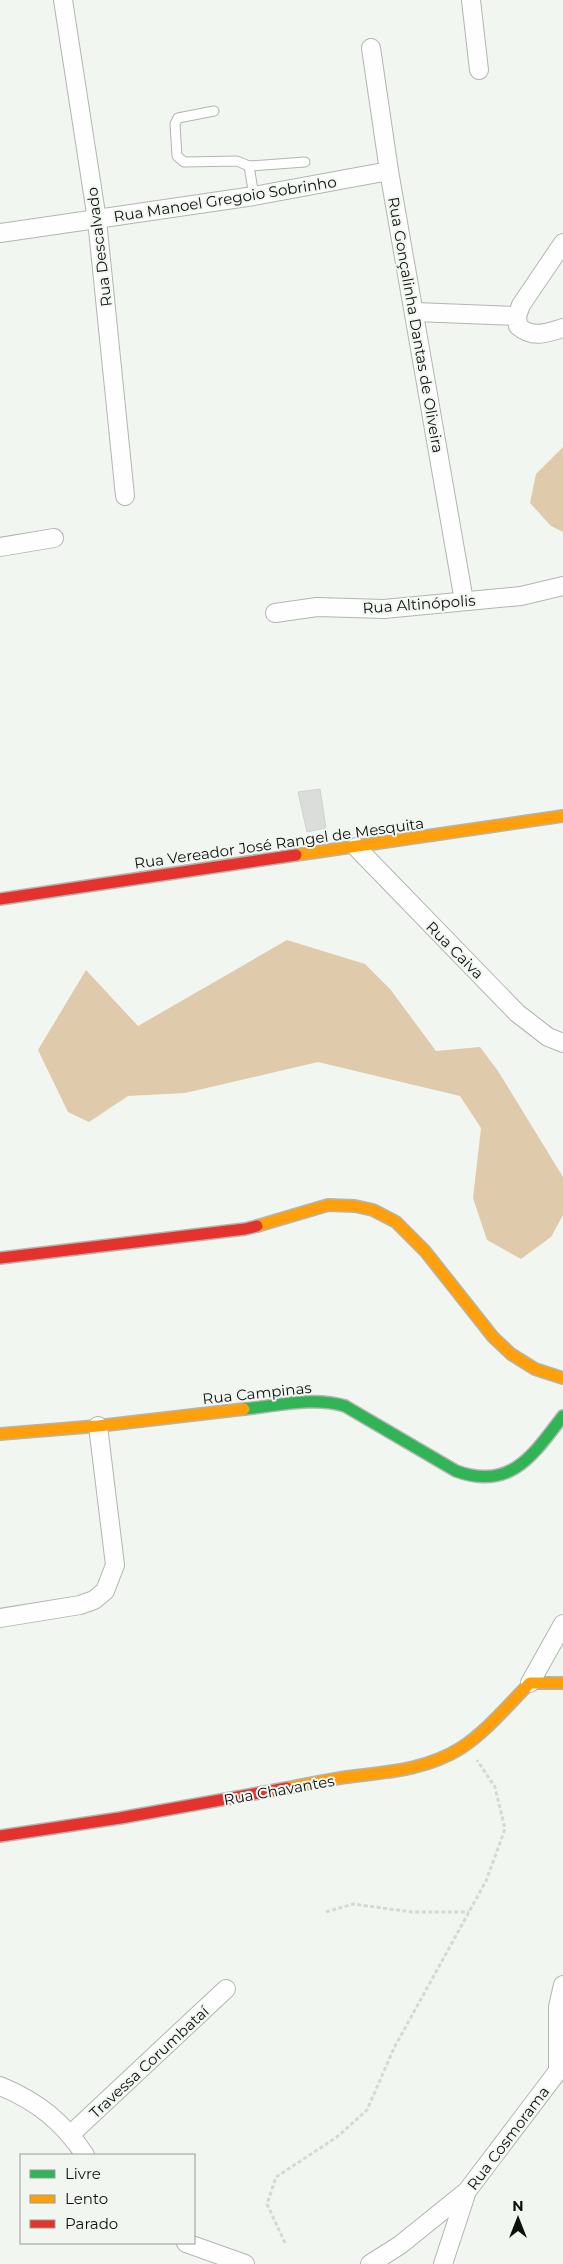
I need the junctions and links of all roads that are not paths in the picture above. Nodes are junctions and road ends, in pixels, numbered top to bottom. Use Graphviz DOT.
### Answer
graph roads {
  1 [pos="63,0"];
  2 [pos="471,0"];
  3 [pos="371,48"];
  4 [pos="479,70"];
  5 [pos="214,111"];
  6 [pos="305,162"];
  7 [pos="249,166"];
  8 [pos="389,171"];
  9 [pos="254,196"];
  10 [pos="97,220"];
  11 [pos="0,233"];
  12 [pos="563,243"];
  13 [pos="415,312"];
  14 [pos="517,316"];
  15 [pos="563,328"];
  16 [pos="125,496"];
  17 [pos="54,538"];
  18 [pos="0,546"];
  19 [pos="563,586"];
  20 [pos="464,601"];
  21 [pos="275,613"];
  22 [pos="563,816"];
  23 [pos="356,847"];
  24 [pos="0,899"];
  25 [pos="563,1043"];
  26 [pos="0,1258"];
  27 [pos="563,1378"];
  28 [pos="563,1416"];
  29 [pos="98,1426"];
  30 [pos="0,1434"];
  31 [pos="0,1618"];
  32 [pos="563,1624"];
  33 [pos="530,1683"];
  34 [pos="563,1683"];
  35 [pos="0,1836"];
  36 [pos="563,1985"];
  37 [pos="226,1989"];
  38 [pos="561,2070"];
  39 [pos="0,2086"];
  40 [pos="71,2134"];
  41 [pos="84,2154"];
  42 [pos="467,2191"];
  43 [pos="189,2244"];
  44 [pos="245,2264"];
  45 [pos="370,2264"];
  46 [pos="443,2264"];
  1 -- 10 [label="street, Rua Descalvado"];
  2 -- 4 [label="street"];
  3 -- 8 [label="street, Rua Gonçalinha Dantas de Oliveira"];
  5 -- 7 [label="lane"];
  6 -- 7 [label="lane"];
  7 -- 9 [label="lane"];
  8 -- 9 [label="street, Rua Manoel Gregoio Sobrinho"];
  8 -- 13 [label="street, Rua Gonçalinha Dantas de Oliveira"];
  9 -- 10 [label="street, Rua Manoel Gregoio Sobrinho"];
  10 -- 11 [label="street, Rua Manoel Gregoio Sobrinho"];
  10 -- 16 [label="street, Rua Descalvado"];
  12 -- 14 [label="street"];
  13 -- 14 [label="street"];
  13 -- 20 [label="street, Rua Gonçalinha Dantas de Oliveira"];
  14 -- 15 [label="street"];
  17 -- 18 [label="street"];
  19 -- 20 [label="street, Rua Altinópolis"];
  20 -- 21 [label="street, Rua Altinópolis"];
  22 -- 23 [label="street, Rua Vereador José Rangel de Mesquita"];
  23 -- 24 [label="street, Rua Vereador José Rangel de Mesquita"];
  23 -- 25 [label="street, Rua Caiva"];
  26 -- 27 [label="street"];
  28 -- 29 [label="street, Rua Campinas"];
  29 -- 30 [label="street, Rua Campinas"];
  29 -- 31 [label="street"];
  32 -- 33 [label="street, Rua Chavantes"];
  33 -- 34 [label="street"];
  33 -- 35 [label="street, Rua Chavantes"];
  36 -- 38 [label="street"];
  37 -- 40 [label="street, Travessa Corumbataí"];
  38 -- 42 [label="street, Rua Cosmorama"];
  39 -- 40 [label="street"];
  40 -- 41 [label="street"];
  42 -- 45 [label="street"];
  42 -- 46 [label="street, Rua Cosmorama"];
  43 -- 44 [label="street"];
}
